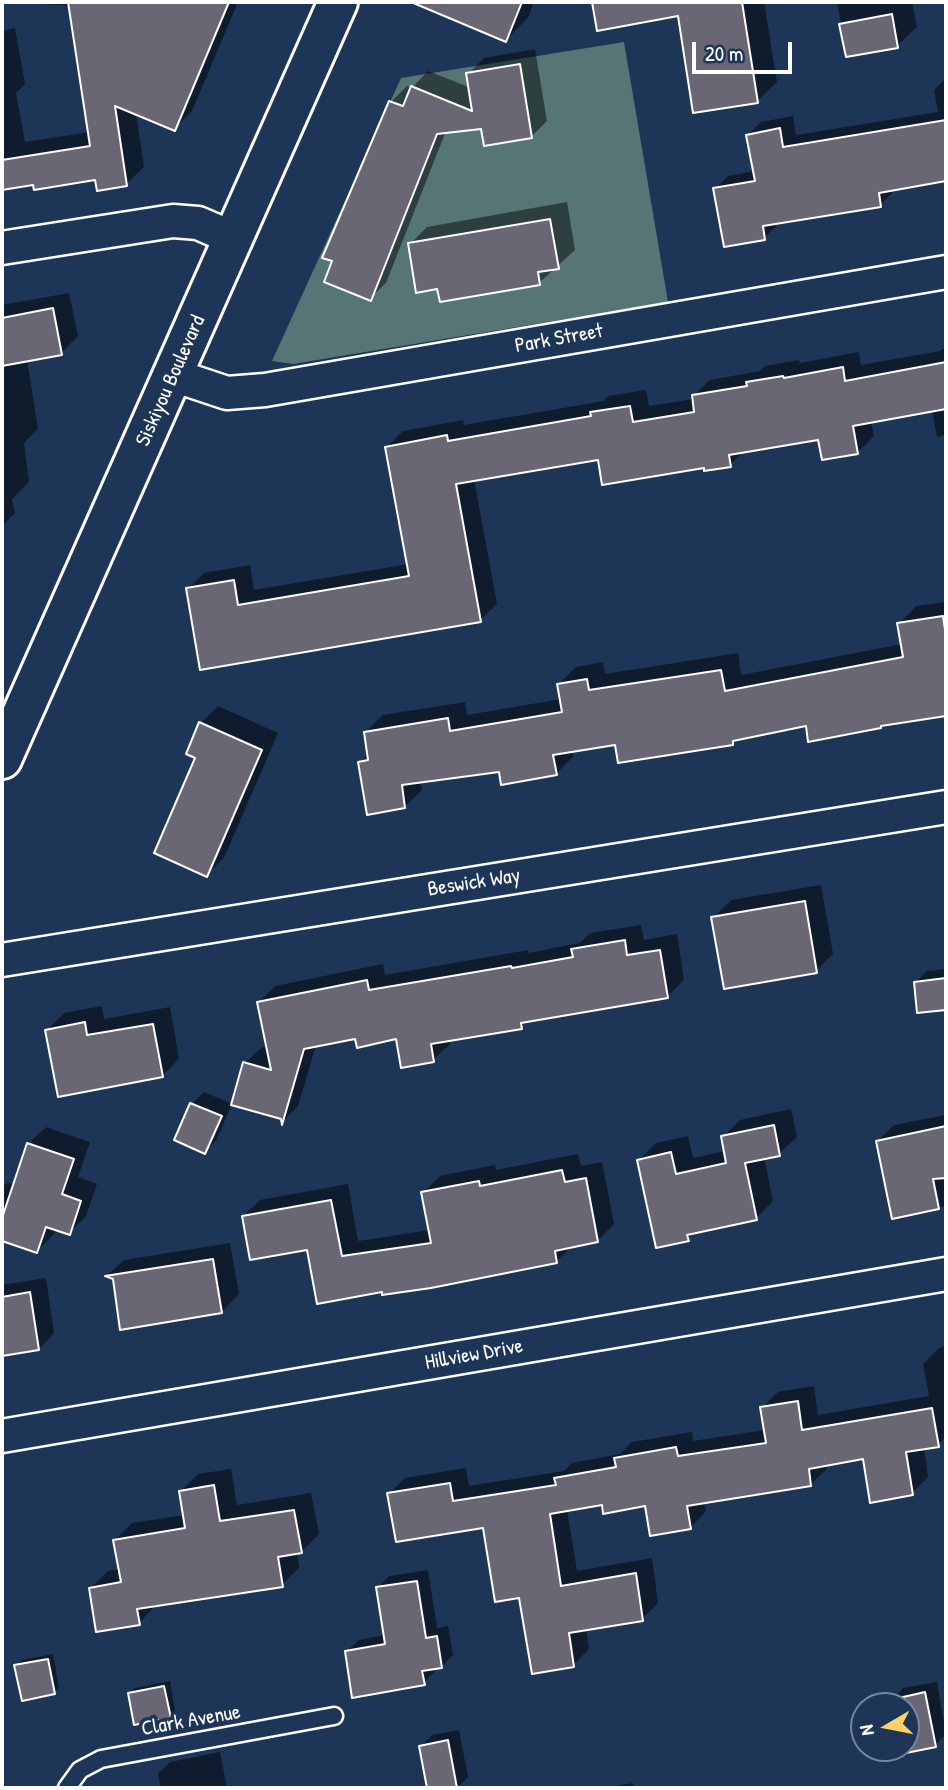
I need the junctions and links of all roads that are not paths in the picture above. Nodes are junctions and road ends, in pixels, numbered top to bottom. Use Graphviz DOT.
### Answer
graph roads {
  1 [pos="338,2"];
  2 [pos="233,238"];
  3 [pos="2,248"];
  4 [pos="946,272"];
  5 [pos="173,375"];
  6 [pos="2,760"];
  7 [pos="946,807"];
  8 [pos="2,960"];
  9 [pos="946,1274"];
  10 [pos="2,1436"];
  11 [pos="334,1716"];
  12 [pos="67,1788"];
  1 -- 2 [label="main road, Siskiyou Boulevard"];
  2 -- 3 [label="street"];
  2 -- 5 [label="main road, Siskiyou Boulevard"];
  4 -- 5 [label="street, Park Street"];
  5 -- 6 [label="main road, Siskiyou Boulevard"];
  7 -- 8 [label="street, Beswick Way"];
  9 -- 10 [label="street, Hillview Drive"];
  11 -- 12 [label="lane, Clark Avenue"];
}
